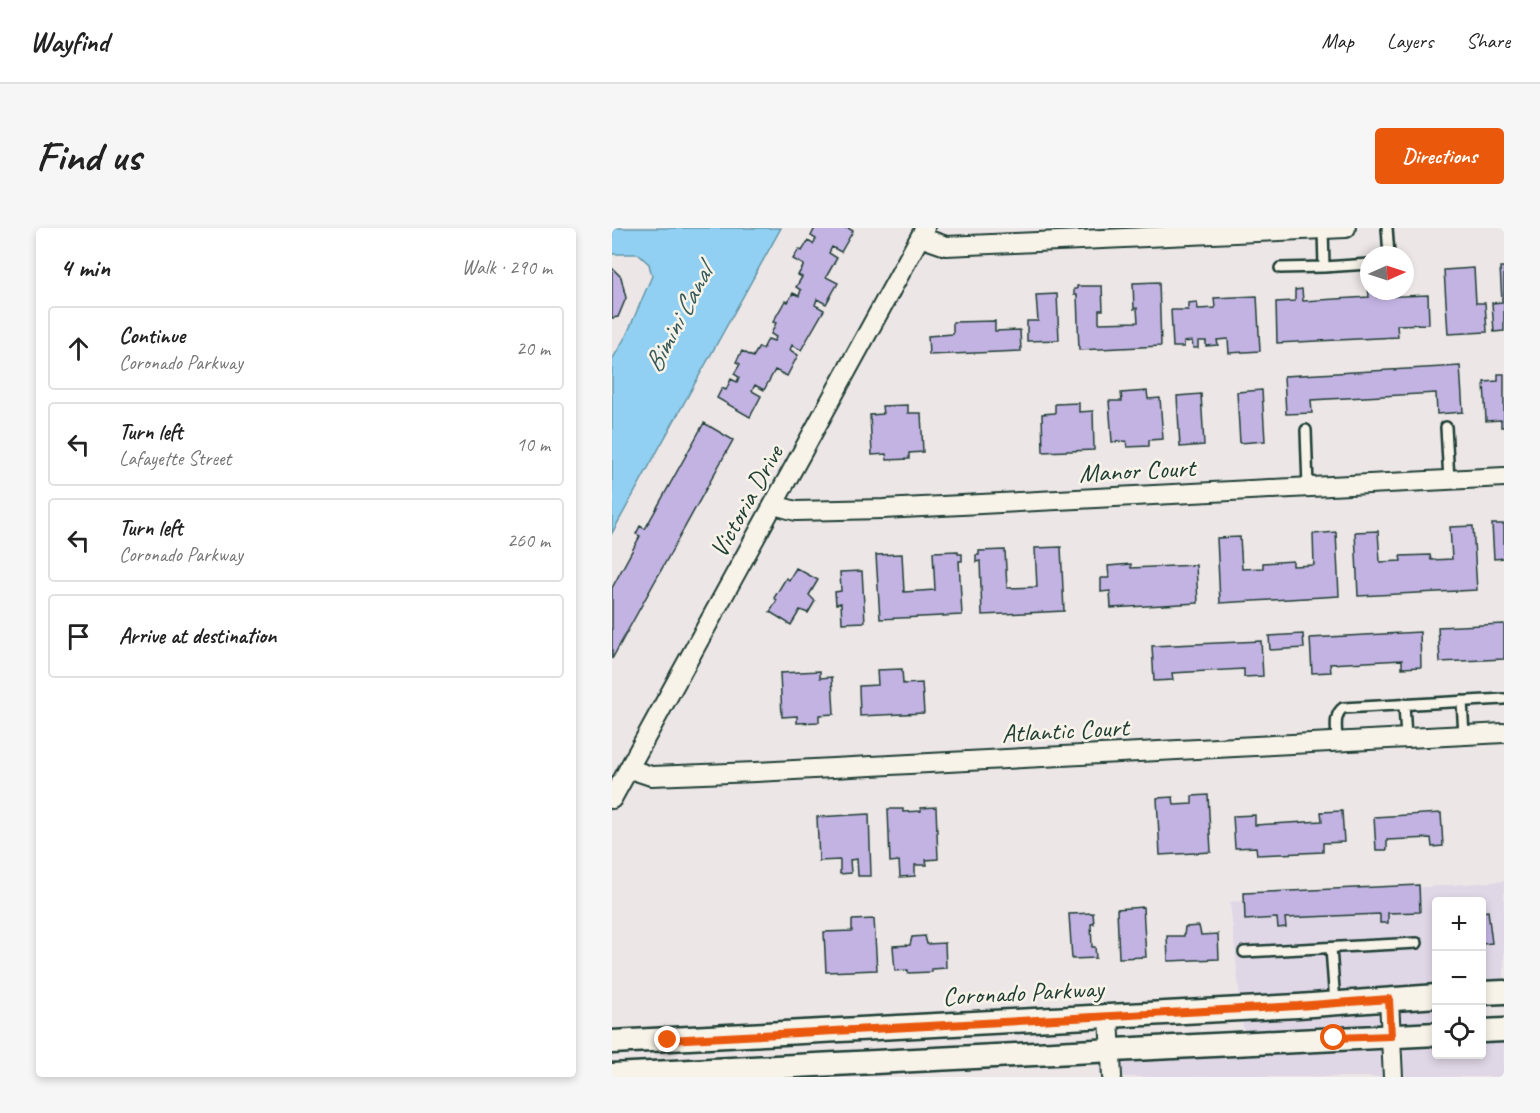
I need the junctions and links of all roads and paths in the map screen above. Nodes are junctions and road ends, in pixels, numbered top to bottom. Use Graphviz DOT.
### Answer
graph roads {
  1 [pos="1346,228"];
  2 [pos="1387,228"];
  3 [pos="1323,229"];
  4 [pos="922,232"];
  5 [pos="1388,246"];
  6 [pos="1360,265"];
  7 [pos="1324,267"];
  8 [pos="1280,268"];
  9 [pos="1446,427"];
  10 [pos="1306,430"];
  11 [pos="1504,477"];
  12 [pos="1449,480"];
  13 [pos="1308,487"];
  14 [pos="774,505"];
  15 [pos="1504,699"];
  16 [pos="1462,701"];
  17 [pos="1404,704"];
  18 [pos="1504,733"];
  19 [pos="1464,735"];
  20 [pos="1406,738"];
  21 [pos="1337,742"];
  22 [pos="630,769"];
  23 [pos="612,800"];
  24 [pos="1417,943"];
  25 [pos="1331,948"];
  26 [pos="1244,952"];
  27 [pos="1504,992"];
  28 [pos="1486,993"];
  29 [pos="1432,996"];
  30 [pos="1389,999"];
  31 [pos="1335,1004"];
  32 [pos="1109,1016"];
  33 [pos="1504,1030"];
  34 [pos="1486,1031"];
  35 [pos="1432,1034"];
  36 [pos="1391,1036"];
  37 [pos="612,1042"];
  38 [pos="1111,1049"];
  39 [pos="612,1075"];
  40 [pos="1112,1077"];
  41 [pos="1393,1077"];
  1 -- 3 [label="street"];
  2 -- 5 [label="lane"];
  3 -- 4 [label="street"];
  3 -- 7 [label="lane"];
  4 -- 14 [label="street, Victoria Drive"];
  6 -- 7 [label="lane"];
  7 -- 8 [label="lane"];
  9 -- 12 [label="lane"];
  10 -- 13 [label="lane"];
  11 -- 12 [label="street, Manor Court"];
  12 -- 13 [label="street, Manor Court"];
  13 -- 14 [label="street, Manor Court"];
  14 -- 22 [label="street, Victoria Drive"];
  15 -- 16 [label="lane"];
  16 -- 17 [label="lane"];
  16 -- 19 [label="lane"];
  17 -- 20 [label="lane"];
  17 -- 21 [label="lane"];
  18 -- 19 [label="street, Atlantic Court"];
  19 -- 20 [label="street, Atlantic Court"];
  20 -- 21 [label="street, Atlantic Court"];
  21 -- 22 [label="street, Atlantic Court"];
  22 -- 23 [label="street, Victoria Drive"];
  24 -- 25 [label="lane"];
  25 -- 26 [label="lane"];
  25 -- 31 [label="lane"];
  27 -- 28 [label="street"];
  29 -- 30 [label="street, Coronado Parkway"];
  30 -- 31 [label="street, Coronado Parkway"];
  30 -- 36 [label="street"];
  31 -- 32 [label="street, Coronado Parkway"];
  32 -- 37 [label="street, Coronado Parkway"];
  32 -- 38 [label="street"];
  33 -- 34 [label="street"];
  35 -- 36 [label="street"];
  36 -- 38 [label="street"];
  36 -- 41 [label="street"];
  38 -- 39 [label="street"];
  38 -- 40 [label="street"];
}
